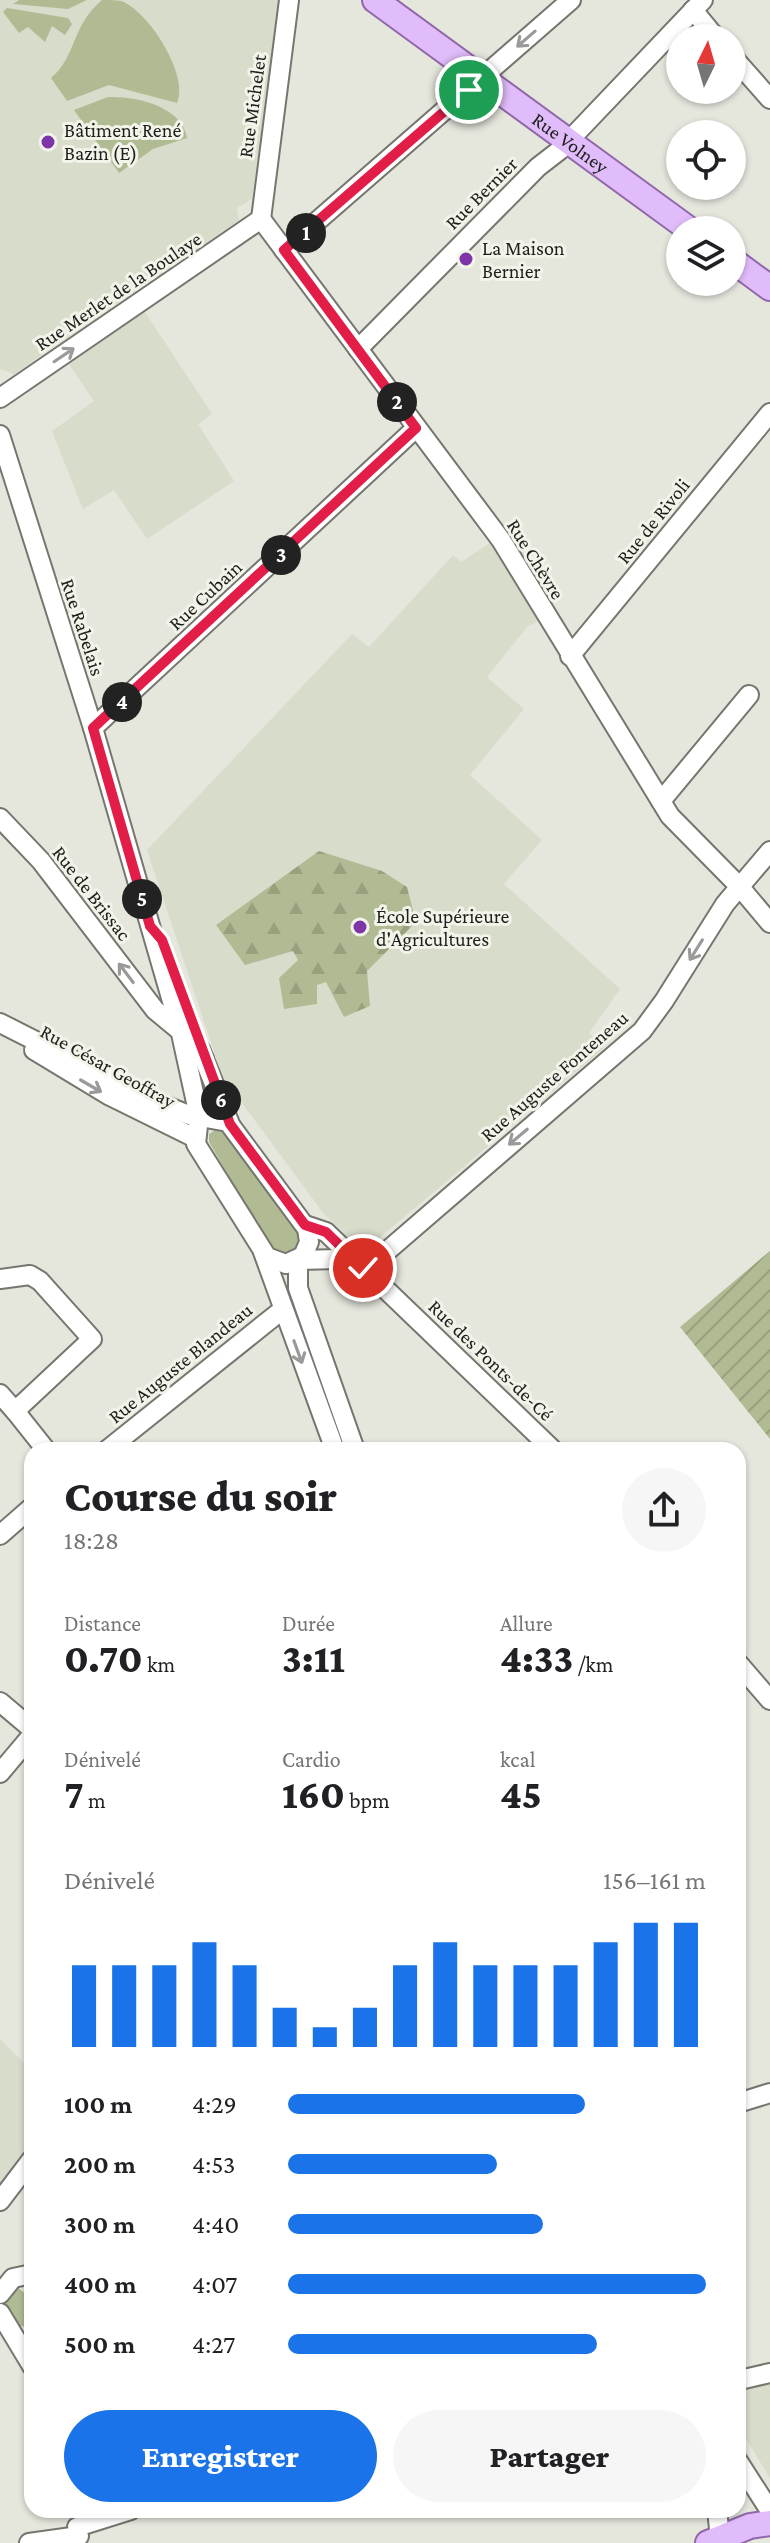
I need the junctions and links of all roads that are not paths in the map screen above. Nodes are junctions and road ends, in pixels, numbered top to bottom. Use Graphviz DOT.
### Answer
graph roads {
  1 [pos="289,0"];
  2 [pos="375,0"];
  3 [pos="571,0"];
  4 [pos="698,5"];
  5 [pos="708,24"];
  6 [pos="746,72"];
  7 [pos="481,77"];
  8 [pos="770,99"];
  9 [pos="567,142"];
  10 [pos="670,216"];
  11 [pos="261,219"];
  12 [pos="284,250"];
  13 [pos="746,270"];
  14 [pos="770,288"];
  15 [pos="358,349"];
  16 [pos="0,398"];
  17 [pos="770,413"];
  18 [pos="416,428"];
  19 [pos="0,435"];
  20 [pos="570,656"];
  21 [pos="749,695"];
  22 [pos="93,728"];
  23 [pos="661,801"];
  24 [pos="0,818"];
  25 [pos="770,851"];
  26 [pos="739,886"];
  27 [pos="770,923"];
  28 [pos="150,926"];
  29 [pos="168,989"];
  30 [pos="146,999"];
  31 [pos="2,1024"];
  32 [pos="180,1029"];
  33 [pos="204,1059"];
  34 [pos="199,1116"];
  35 [pos="230,1124"];
  36 [pos="195,1138"];
  37 [pos="305,1225"];
  38 [pos="263,1252"];
  39 [pos="298,1260"];
  40 [pos="364,1269"];
  41 [pos="0,1279"];
  42 [pos="282,1310"];
  43 [pos="0,1394"];
  44 [pos="15,1411"];
  45 [pos="40,1442"];
  46 [pos="117,1442"];
  47 [pos="332,1442"];
  48 [pos="352,1442"];
  49 [pos="545,1442"];
  50 [pos="24,1514"];
  51 [pos="0,1535"];
  52 [pos="746,1672"];
  53 [pos="770,1700"];
  54 [pos="0,1702"];
  55 [pos="24,1722"];
  56 [pos="24,1744"];
  57 [pos="0,1773"];
  58 [pos="770,2093"];
  59 [pos="746,2100"];
  60 [pos="24,2170"];
  61 [pos="0,2201"];
  62 [pos="0,2266"];
  63 [pos="24,2275"];
  64 [pos="0,2294"];
  65 [pos="0,2313"];
  66 [pos="13,2330"];
  67 [pos="24,2332"];
  68 [pos="24,2351"];
  69 [pos="770,2373"];
  70 [pos="746,2379"];
  71 [pos="746,2474"];
  72 [pos="770,2511"];
  73 [pos="94,2518"];
  74 [pos="717,2518"];
  75 [pos="770,2523"];
  76 [pos="77,2529"];
  77 [pos="717,2541"];
  78 [pos="29,2543"];
  1 -- 11 [label="street, Rue Michelet"];
  2 -- 7 [label="main road, Rue Volney"];
  3 -- 7 [label="street, one-way"];
  4 -- 5 [label="street"];
  4 -- 9 [label="street, Rue Bernier"];
  6 -- 8 [label="street"];
  7 -- 9 [label="main road, Rue Volney"];
  7 -- 12 [label="street"];
  9 -- 10 [label="main road, Rue Volney"];
  9 -- 15 [label="street, Rue Bernier"];
  11 -- 12 [label="street, Rue Chèvre"];
  16 -- 11 [label="street, Rue Merlet de la Boulaye, one-way"];
  12 -- 15 [label="street, Rue Chèvre"];
  13 -- 14 [label="main road"];
  15 -- 18 [label="street, Rue Chèvre"];
  17 -- 20 [label="street, Rue de Rivoli"];
  18 -- 20 [label="street, Rue Chèvre"];
  18 -- 22 [label="street, Rue Cubain"];
  19 -- 22 [label="street, Rue Rabelais"];
  20 -- 23 [label="street, Rue Chèvre"];
  21 -- 23 [label="street"];
  22 -- 28 [label="street, Rue Rabelais"];
  23 -- 26 [label="street, Rue Chèvre"];
  30 -- 24 [label="street, Rue de Brissac, one-way"];
  25 -- 26 [label="street, Rue Auguste Fonteneau"];
  26 -- 27 [label="street, Rue Chèvre"];
  26 -- 40 [label="street, Rue Auguste Fonteneau, one-way"];
  28 -- 29 [label="street, Rue Rabelais"];
  28 -- 33 [label="street, Rue Rabelais"];
  29 -- 30 [label="street"];
  29 -- 32 [label="street, Rue Rabelais"];
  30 -- 32 [label="street, Rue de Brissac"];
  31 -- 34 [label="street, Rue César Geoffray"];
  31 -- 36 [label="street, Rue César Geoffray, one-way"];
  32 -- 33 [label="street, Rue Rabelais"];
  32 -- 34 [label="street, Rue Rabelais"];
  33 -- 35 [label="street, Rue Rabelais"];
  34 -- 35 [label="street, Rue César Geoffray"];
  34 -- 36 [label="street"];
  35 -- 37 [label="street, Rue Rabelais"];
  36 -- 38 [label="street"];
  37 -- 39 [label="street"];
  37 -- 40 [label="street, Rue des Ponts-de-Cé"];
  38 -- 39 [label="street"];
  38 -- 42 [label="street"];
  39 -- 40 [label="street"];
  39 -- 48 [label="street"];
  40 -- 49 [label="street, Rue des Ponts-de-Cé"];
  41 -- 44 [label="street"];
  42 -- 46 [label="street, Rue Auguste Blandeau"];
  42 -- 47 [label="street, one-way"];
  43 -- 44 [label="street"];
  44 -- 45 [label="street"];
  50 -- 51 [label="street"];
  52 -- 53 [label="street"];
  54 -- 55 [label="street"];
  56 -- 57 [label="street"];
  58 -- 59 [label="street"];
  60 -- 61 [label="street"];
  62 -- 63 [label="street"];
  63 -- 64 [label="street"];
  65 -- 66 [label="street"];
  66 -- 67 [label="street"];
  66 -- 68 [label="street"];
  69 -- 70 [label="street"];
  71 -- 72 [label="street"];
  73 -- 76 [label="street"];
  74 -- 77 [label="street"];
  75 -- 77 [label="main road"];
  76 -- 78 [label="street"];
}
